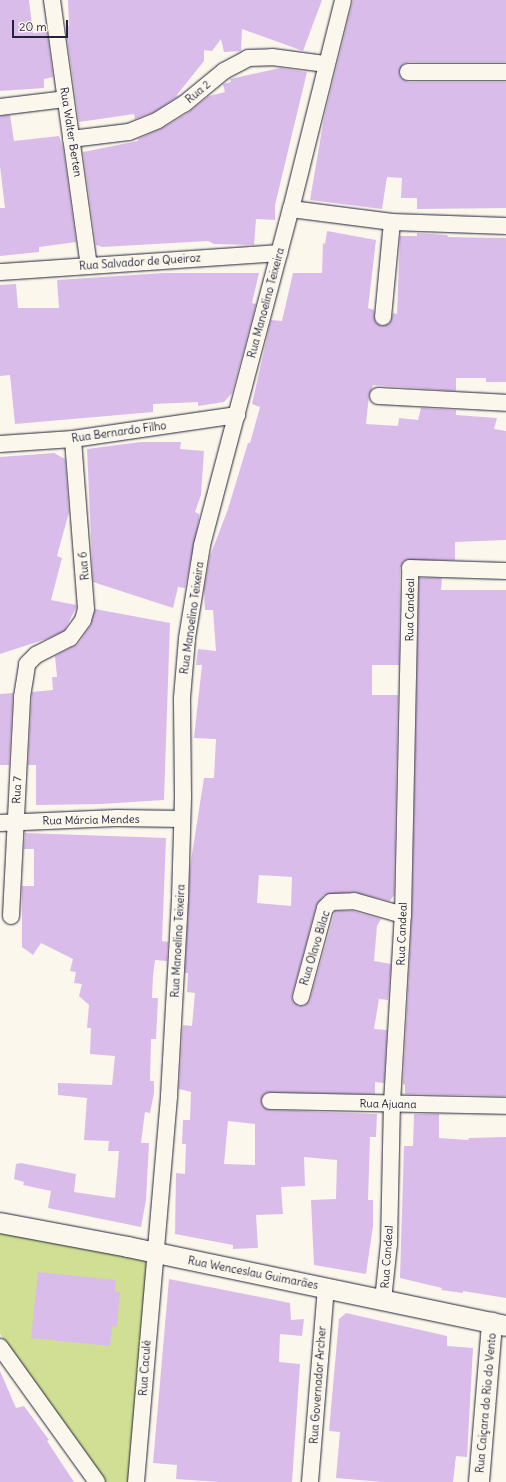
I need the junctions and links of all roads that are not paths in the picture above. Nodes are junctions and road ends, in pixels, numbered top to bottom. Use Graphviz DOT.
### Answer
graph roads {
  1 [pos="52,0"];
  2 [pos="343,0"];
  3 [pos="325,64"];
  4 [pos="408,72"];
  5 [pos="506,72"];
  6 [pos="64,99"];
  7 [pos="0,107"];
  8 [pos="71,139"];
  9 [pos="291,209"];
  10 [pos="392,222"];
  11 [pos="506,226"];
  12 [pos="279,253"];
  13 [pos="89,265"];
  14 [pos="0,272"];
  15 [pos="383,317"];
  16 [pos="378,396"];
  17 [pos="506,404"];
  18 [pos="237,415"];
  19 [pos="73,439"];
  20 [pos="0,444"];
  21 [pos="506,572"];
  22 [pos="27,664"];
  23 [pos="182,819"];
  24 [pos="8,823"];
  25 [pos="403,915"];
  26 [pos="11,916"];
  27 [pos="301,997"];
  28 [pos="270,1101"];
  29 [pos="392,1104"];
  30 [pos="506,1106"];
  31 [pos="0,1223"];
  32 [pos="155,1253"];
  33 [pos="326,1288"];
  34 [pos="383,1300"];
  35 [pos="499,1325"];
  36 [pos="0,1346"];
  37 [pos="97,1482"];
  38 [pos="136,1482"];
  39 [pos="310,1482"];
  40 [pos="479,1482"];
  1 -- 6 [label="street, Rua Walter Berten"];
  2 -- 3 [label="street, Rua Manoelino Teixeira"];
  3 -- 8 [label="street, Rua 2"];
  3 -- 9 [label="street, Rua Manoelino Teixeira"];
  4 -- 5 [label="street"];
  6 -- 7 [label="street"];
  6 -- 8 [label="street, Rua Walter Berten"];
  8 -- 13 [label="street, Rua Walter Berten"];
  9 -- 10 [label="street"];
  9 -- 12 [label="street, Rua Manoelino Teixeira"];
  10 -- 11 [label="street"];
  10 -- 15 [label="street"];
  12 -- 13 [label="street, Rua Salvador de Queiroz"];
  12 -- 18 [label="street, Rua Manoelino Teixeira"];
  13 -- 14 [label="street, Rua Salvador de Queiroz"];
  16 -- 17 [label="street"];
  18 -- 19 [label="street, Rua Bernardo Filho"];
  18 -- 23 [label="street, Rua Manoelino Teixeira"];
  19 -- 20 [label="street, Rua Bernardo Filho"];
  19 -- 22 [label="street, Rua 6"];
  21 -- 25 [label="street, Rua Candeal"];
  22 -- 24 [label="street, Rua 7"];
  23 -- 24 [label="street, Rua Márcia Mendes"];
  23 -- 32 [label="street, Rua Manoelino Teixeira"];
  24 -- 26 [label="street, Rua 7"];
  25 -- 27 [label="street, Rua Olavo Bilac"];
  25 -- 29 [label="street, Rua Candeal"];
  28 -- 29 [label="street, Rua Ajuana"];
  29 -- 30 [label="street, Rua Ajuana"];
  29 -- 34 [label="street, Rua Candeal"];
  31 -- 32 [label="street, Rua Wenceslau Guimarães"];
  32 -- 33 [label="street, Rua Wenceslau Guimarães"];
  32 -- 38 [label="street, Rua Caculé"];
  33 -- 34 [label="street, Rua Wenceslau Guimarães"];
  33 -- 39 [label="street, Rua Governador Archer"];
  34 -- 35 [label="street, Rua Wenceslau Guimarães"];
  35 -- 40 [label="street, Rua Caiçara do Rio do Vento"];
  36 -- 37 [label="street"];
}
